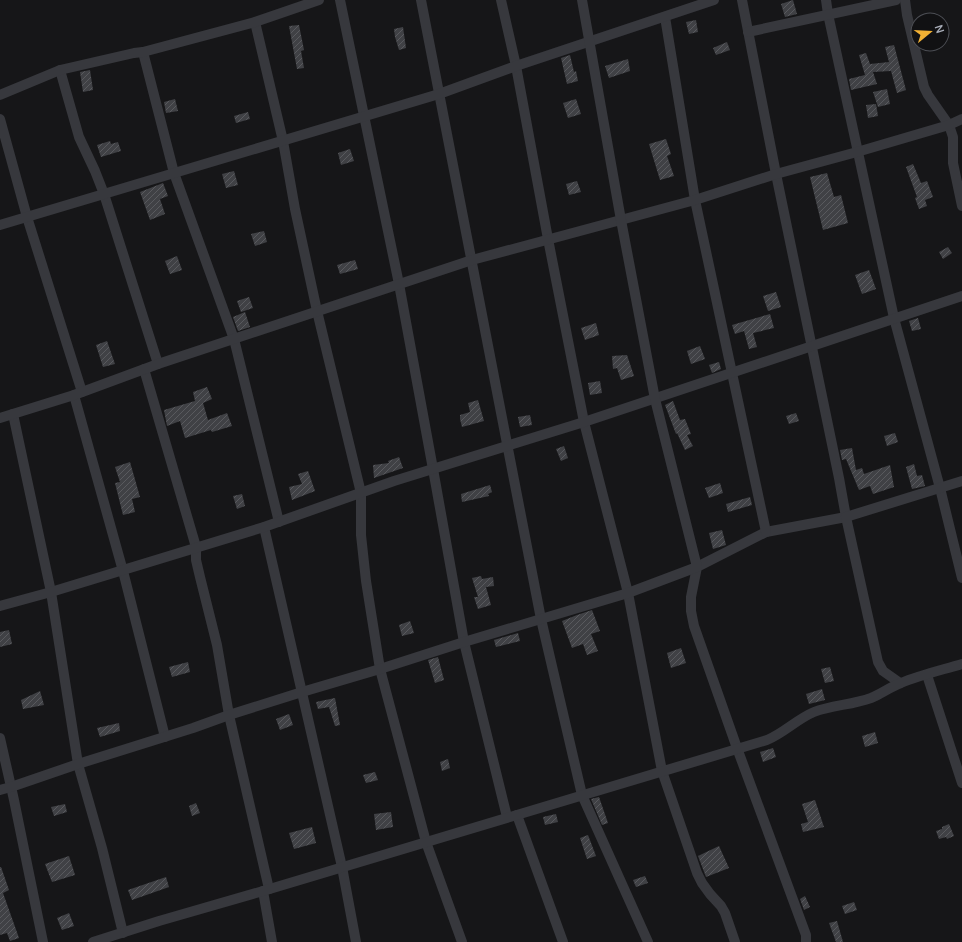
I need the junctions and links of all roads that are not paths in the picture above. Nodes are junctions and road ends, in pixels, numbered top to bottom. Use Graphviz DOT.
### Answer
graph roads {
  1 [pos="319,0"];
  2 [pos="340,0"];
  3 [pos="420,0"];
  4 [pos="501,0"];
  5 [pos="582,0"];
  6 [pos="714,0"];
  7 [pos="742,0"];
  8 [pos="826,0"];
  9 [pos="896,0"];
  10 [pos="905,0"];
  11 [pos="828,14"];
  12 [pos="665,17"];
  13 [pos="255,22"];
  14 [pos="748,32"];
  15 [pos="589,42"];
  16 [pos="142,52"];
  17 [pos="516,66"];
  18 [pos="60,70"];
  19 [pos="439,94"];
  20 [pos="0,95"];
  21 [pos="365,116"];
  22 [pos="0,119"];
  23 [pos="962,119"];
  24 [pos="949,125"];
  25 [pos="283,141"];
  26 [pos="857,152"];
  27 [pos="174,173"];
  28 [pos="776,174"];
  29 [pos="104,194"];
  30 [pos="695,200"];
  31 [pos="962,206"];
  32 [pos="27,217"];
  33 [pos="621,220"];
  34 [pos="0,225"];
  35 [pos="548,239"];
  36 [pos="472,260"];
  37 [pos="399,284"];
  38 [pos="962,296"];
  39 [pos="317,311"];
  40 [pos="894,318"];
  41 [pos="234,339"];
  42 [pos="811,346"];
  43 [pos="158,364"];
  44 [pos="144,369"];
  45 [pos="732,373"];
  46 [pos="78,393"];
  47 [pos="655,399"];
  48 [pos="13,414"];
  49 [pos="0,418"];
  50 [pos="584,422"];
  51 [pos="507,446"];
  52 [pos="433,469"];
  53 [pos="962,481"];
  54 [pos="940,488"];
  55 [pos="361,493"];
  56 [pos="846,516"];
  57 [pos="279,522"];
  58 [pos="264,527"];
  59 [pos="766,532"];
  60 [pos="196,547"];
  61 [pos="697,567"];
  62 [pos="123,571"];
  63 [pos="962,578"];
  64 [pos="52,592"];
  65 [pos="628,593"];
  66 [pos="0,606"];
  67 [pos="541,619"];
  68 [pos="464,642"];
  69 [pos="962,664"];
  70 [pos="380,669"];
  71 [pos="927,675"];
  72 [pos="900,683"];
  73 [pos="302,692"];
  74 [pos="229,715"];
  75 [pos="165,737"];
  76 [pos="0,738"];
  77 [pos="737,748"];
  78 [pos="78,764"];
  79 [pos="662,771"];
  80 [pos="962,783"];
  81 [pos="11,787"];
  82 [pos="0,790"];
  83 [pos="582,795"];
  84 [pos="512,816"];
  85 [pos="426,842"];
  86 [pos="342,867"];
  87 [pos="266,890"];
  88 [pos="123,933"];
  89 [pos="43,942"];
  90 [pos="93,942"];
  91 [pos="272,942"];
  92 [pos="356,942"];
  93 [pos="462,942"];
  94 [pos="563,942"];
  95 [pos="648,942"];
  96 [pos="735,942"];
  97 [pos="806,942"];
  1 -- 13 [label="street"];
  2 -- 21 [label="street"];
  3 -- 19 [label="street"];
  4 -- 17 [label="street"];
  5 -- 15 [label="street"];
  6 -- 12 [label="street"];
  7 -- 14 [label="street"];
  8 -- 11 [label="street"];
  9 -- 11 [label="street"];
  10 -- 24 [label="street"];
  11 -- 14 [label="street"];
  11 -- 26 [label="street"];
  12 -- 15 [label="street"];
  12 -- 30 [label="street"];
  13 -- 16 [label="street"];
  13 -- 25 [label="street"];
  14 -- 28 [label="street"];
  15 -- 17 [label="street"];
  15 -- 33 [label="street"];
  16 -- 18 [label="street"];
  16 -- 27 [label="street"];
  17 -- 19 [label="street"];
  17 -- 35 [label="street"];
  18 -- 20 [label="street"];
  18 -- 29 [label="street"];
  19 -- 21 [label="street"];
  19 -- 36 [label="street"];
  21 -- 25 [label="street"];
  21 -- 37 [label="street"];
  22 -- 32 [label="street"];
  23 -- 24 [label="street"];
  24 -- 26 [label="street"];
  24 -- 31 [label="street"];
  25 -- 27 [label="street"];
  25 -- 39 [label="street"];
  26 -- 28 [label="street"];
  26 -- 40 [label="street"];
  27 -- 29 [label="street"];
  27 -- 41 [label="street"];
  28 -- 30 [label="street"];
  28 -- 42 [label="street"];
  29 -- 32 [label="street"];
  29 -- 43 [label="street"];
  30 -- 33 [label="street"];
  30 -- 45 [label="street"];
  32 -- 34 [label="street"];
  32 -- 46 [label="street"];
  33 -- 35 [label="street"];
  33 -- 47 [label="street"];
  35 -- 36 [label="street"];
  35 -- 50 [label="street"];
  36 -- 37 [label="street"];
  36 -- 51 [label="street"];
  37 -- 39 [label="street"];
  37 -- 52 [label="street"];
  38 -- 40 [label="street"];
  39 -- 41 [label="street"];
  39 -- 55 [label="street"];
  40 -- 42 [label="street"];
  40 -- 54 [label="street"];
  41 -- 43 [label="street"];
  41 -- 57 [label="street"];
  42 -- 45 [label="street"];
  42 -- 56 [label="street"];
  43 -- 44 [label="street"];
  44 -- 46 [label="street"];
  44 -- 60 [label="street"];
  45 -- 47 [label="street"];
  45 -- 59 [label="street"];
  46 -- 48 [label="street"];
  46 -- 62 [label="street"];
  47 -- 50 [label="street"];
  47 -- 61 [label="street"];
  48 -- 49 [label="street"];
  48 -- 64 [label="street"];
  50 -- 51 [label="street"];
  50 -- 65 [label="street"];
  51 -- 52 [label="street"];
  51 -- 67 [label="street"];
  52 -- 55 [label="street"];
  52 -- 68 [label="street"];
  53 -- 54 [label="street"];
  54 -- 56 [label="street"];
  54 -- 63 [label="street"];
  55 -- 57 [label="street"];
  55 -- 70 [label="street"];
  56 -- 59 [label="street"];
  56 -- 72 [label="street"];
  57 -- 58 [label="street"];
  58 -- 60 [label="street"];
  58 -- 73 [label="street"];
  59 -- 61 [label="street"];
  60 -- 62 [label="street"];
  60 -- 74 [label="street"];
  61 -- 65 [label="street"];
  61 -- 77 [label="street"];
  62 -- 64 [label="street"];
  62 -- 75 [label="street"];
  64 -- 66 [label="street"];
  64 -- 78 [label="street"];
  65 -- 67 [label="street"];
  65 -- 79 [label="street"];
  67 -- 68 [label="street"];
  67 -- 83 [label="street"];
  68 -- 70 [label="street"];
  68 -- 84 [label="street"];
  69 -- 71 [label="street"];
  70 -- 73 [label="street"];
  70 -- 85 [label="street"];
  71 -- 72 [label="street"];
  71 -- 80 [label="street"];
  72 -- 77 [label="street"];
  73 -- 74 [label="street"];
  73 -- 86 [label="street"];
  74 -- 75 [label="street"];
  74 -- 87 [label="street"];
  75 -- 78 [label="street"];
  76 -- 81 [label="street"];
  77 -- 79 [label="street"];
  77 -- 97 [label="street"];
  78 -- 81 [label="street"];
  78 -- 88 [label="street"];
  79 -- 83 [label="street"];
  79 -- 96 [label="street"];
  81 -- 82 [label="street"];
  81 -- 89 [label="street"];
  83 -- 84 [label="street"];
  83 -- 95 [label="street"];
  84 -- 85 [label="street"];
  84 -- 94 [label="street"];
  85 -- 86 [label="street"];
  85 -- 93 [label="street"];
  86 -- 87 [label="street"];
  86 -- 92 [label="street"];
  87 -- 88 [label="street"];
  87 -- 91 [label="street"];
  88 -- 90 [label="street"];
}
